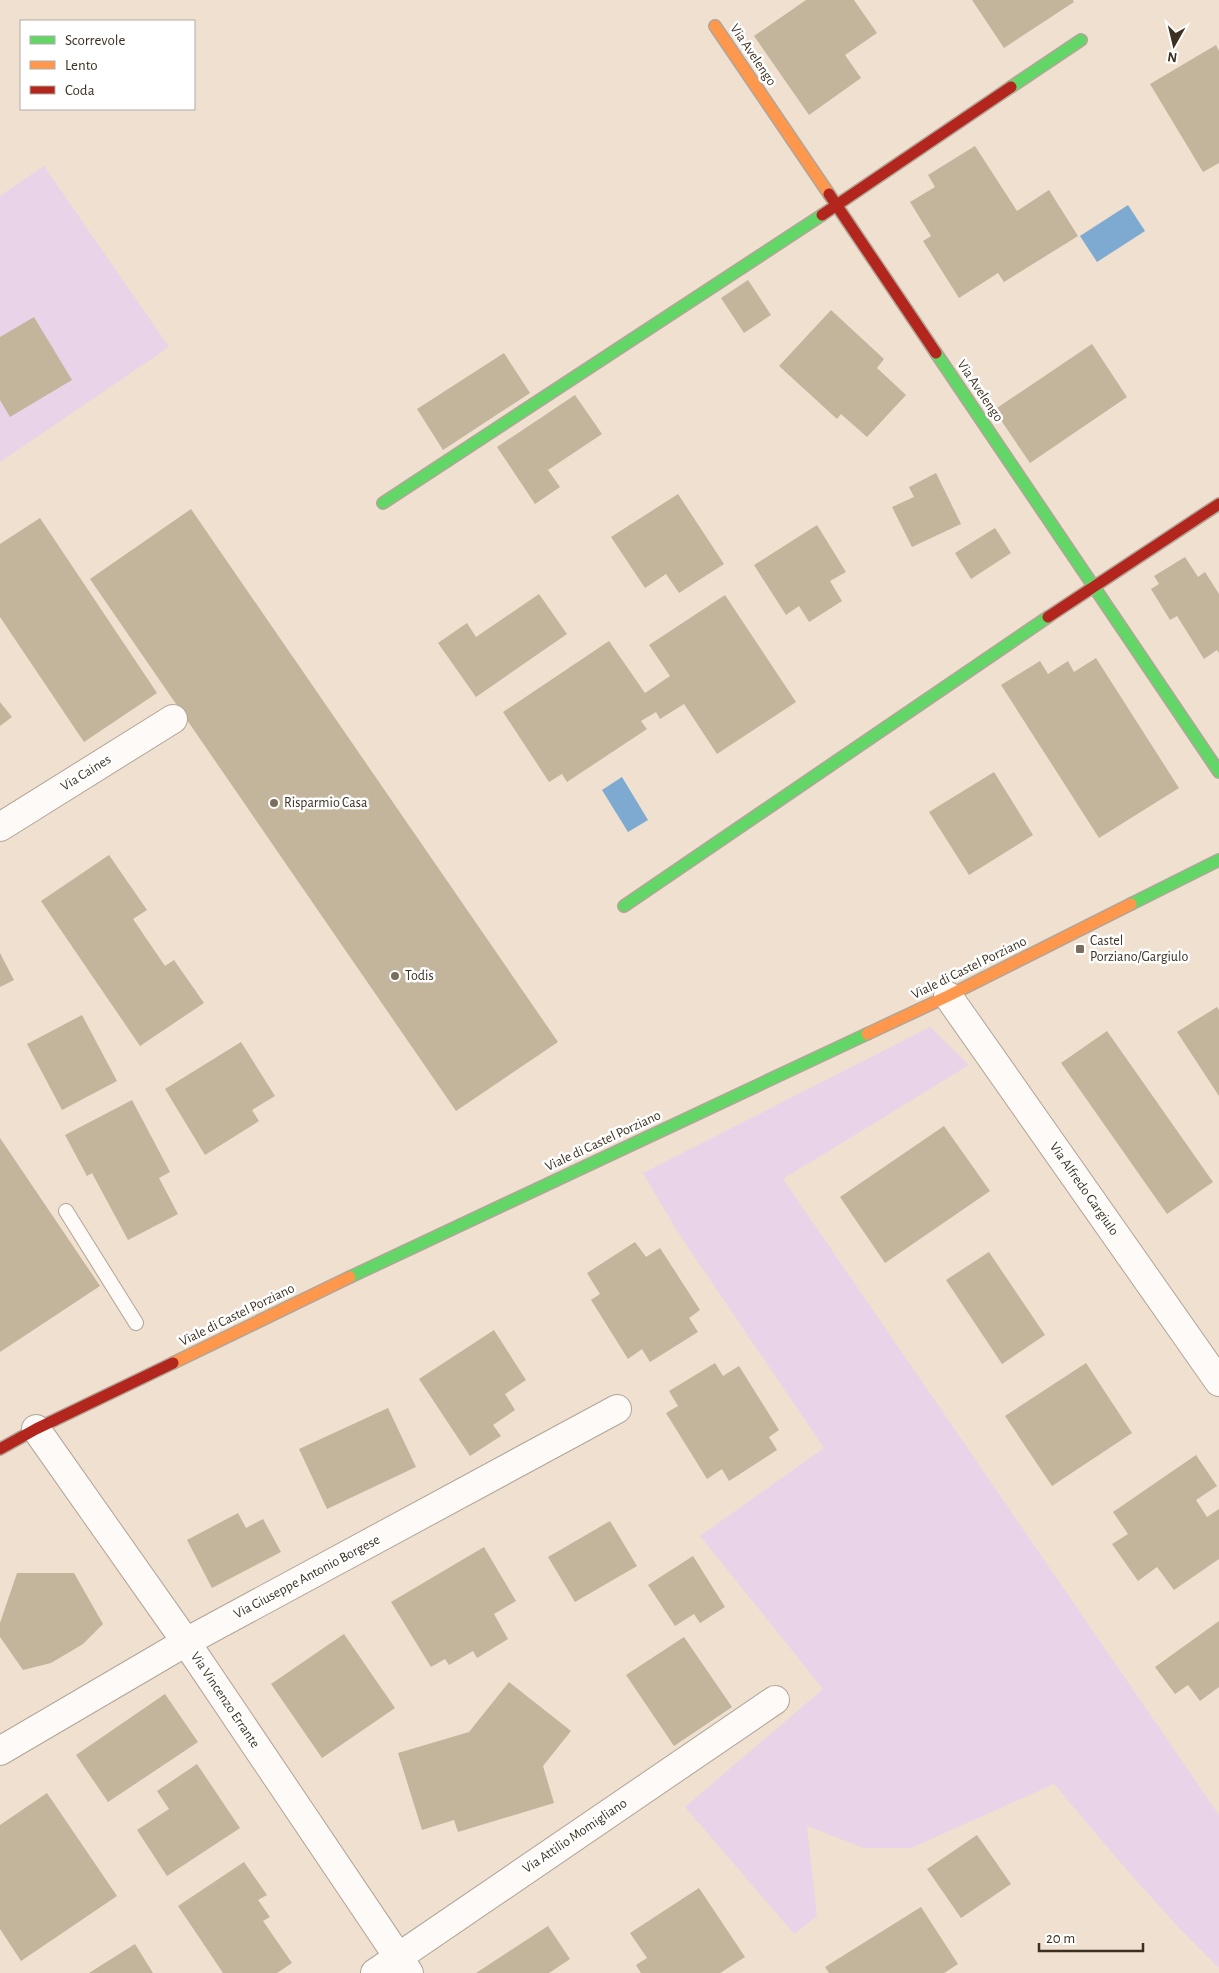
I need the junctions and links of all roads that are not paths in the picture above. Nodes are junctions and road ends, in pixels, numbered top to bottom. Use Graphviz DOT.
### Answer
graph roads {
  1 [pos="716,26"];
  2 [pos="1081,40"];
  3 [pos="836,206"];
  4 [pos="383,503"];
  5 [pos="1219,504"];
  6 [pos="1094,585"];
  7 [pos="173,719"];
  8 [pos="1219,772"];
  9 [pos="0,827"];
  10 [pos="1219,860"];
  11 [pos="624,906"];
  12 [pos="948,996"];
  13 [pos="66,1211"];
  14 [pos="136,1323"];
  15 [pos="1219,1382"];
  16 [pos="617,1409"];
  17 [pos="36,1429"];
  18 [pos="0,1449"];
  19 [pos="186,1642"];
  20 [pos="775,1700"];
  21 [pos="0,1751"];
  22 [pos="404,1965"];
  23 [pos="376,1973"];
  1 -- 3 [label="street, Via Avelengo"];
  2 -- 3 [label="street"];
  3 -- 4 [label="street"];
  3 -- 6 [label="street, Via Avelengo"];
  5 -- 6 [label="street"];
  6 -- 8 [label="street, Via Avelengo"];
  6 -- 11 [label="street"];
  7 -- 9 [label="street, Via Caines"];
  10 -- 12 [label="street, Viale di Castel Porziano"];
  12 -- 15 [label="street, Via Alfredo Gargiulo"];
  12 -- 17 [label="street, Viale di Castel Porziano"];
  13 -- 14 [label="lane"];
  16 -- 19 [label="street, Via Giuseppe Antonio Borgese"];
  17 -- 18 [label="street, Viale di Castel Porziano"];
  17 -- 19 [label="street, Via Vincenzo Errante"];
  19 -- 21 [label="street, Via Giuseppe Antonio Borgese"];
  19 -- 22 [label="street, Via Vincenzo Errante"];
  20 -- 22 [label="street, Via Attilio Momigliano"];
  22 -- 23 [label="street, Via Attilio Momigliano"];
}
